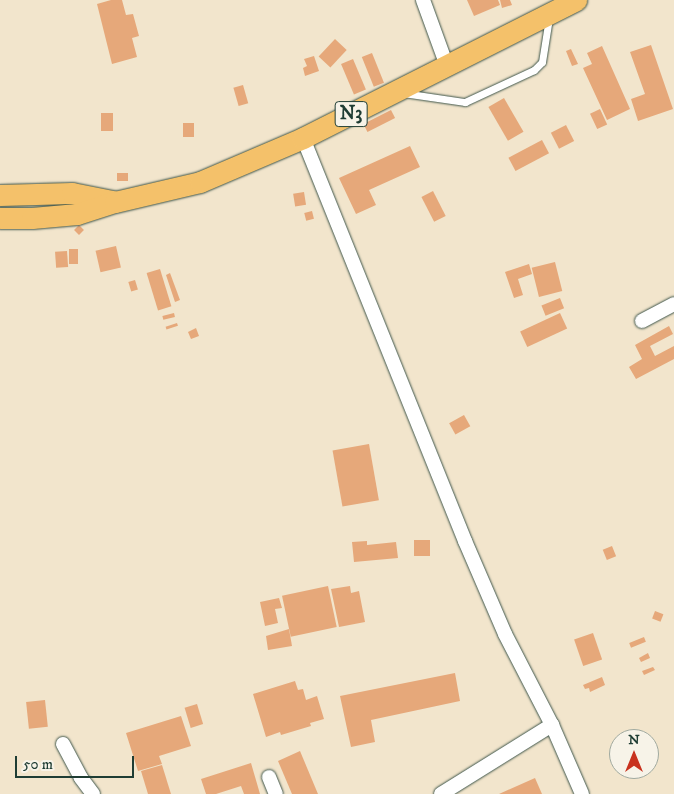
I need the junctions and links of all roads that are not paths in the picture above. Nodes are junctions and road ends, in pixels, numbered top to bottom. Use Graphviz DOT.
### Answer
graph roads {
  1 [pos="423,0"];
  2 [pos="576,0"];
  3 [pos="549,14"];
  4 [pos="446,66"];
  5 [pos="395,92"];
  6 [pos="302,138"];
  7 [pos="0,195"];
  8 [pos="115,202"];
  9 [pos="0,218"];
  10 [pos="674,304"];
  11 [pos="642,321"];
  12 [pos="552,725"];
  13 [pos="63,744"];
  14 [pos="269,777"];
  15 [pos="93,794"];
  16 [pos="276,794"];
  17 [pos="441,794"];
  18 [pos="582,794"];
  1 -- 4 [label="street"];
  2 -- 3 [label="main road, N3"];
  3 -- 4 [label="main road, N3"];
  3 -- 5 [label="lane"];
  4 -- 5 [label="main road, N3"];
  5 -- 6 [label="main road, N3"];
  6 -- 8 [label="main road, N3"];
  6 -- 12 [label="street"];
  7 -- 8 [label="main road, N3"];
  8 -- 9 [label="main road, N3"];
  10 -- 11 [label="street"];
  12 -- 17 [label="street"];
  12 -- 18 [label="street"];
  13 -- 15 [label="street"];
  14 -- 16 [label="street"];
}
